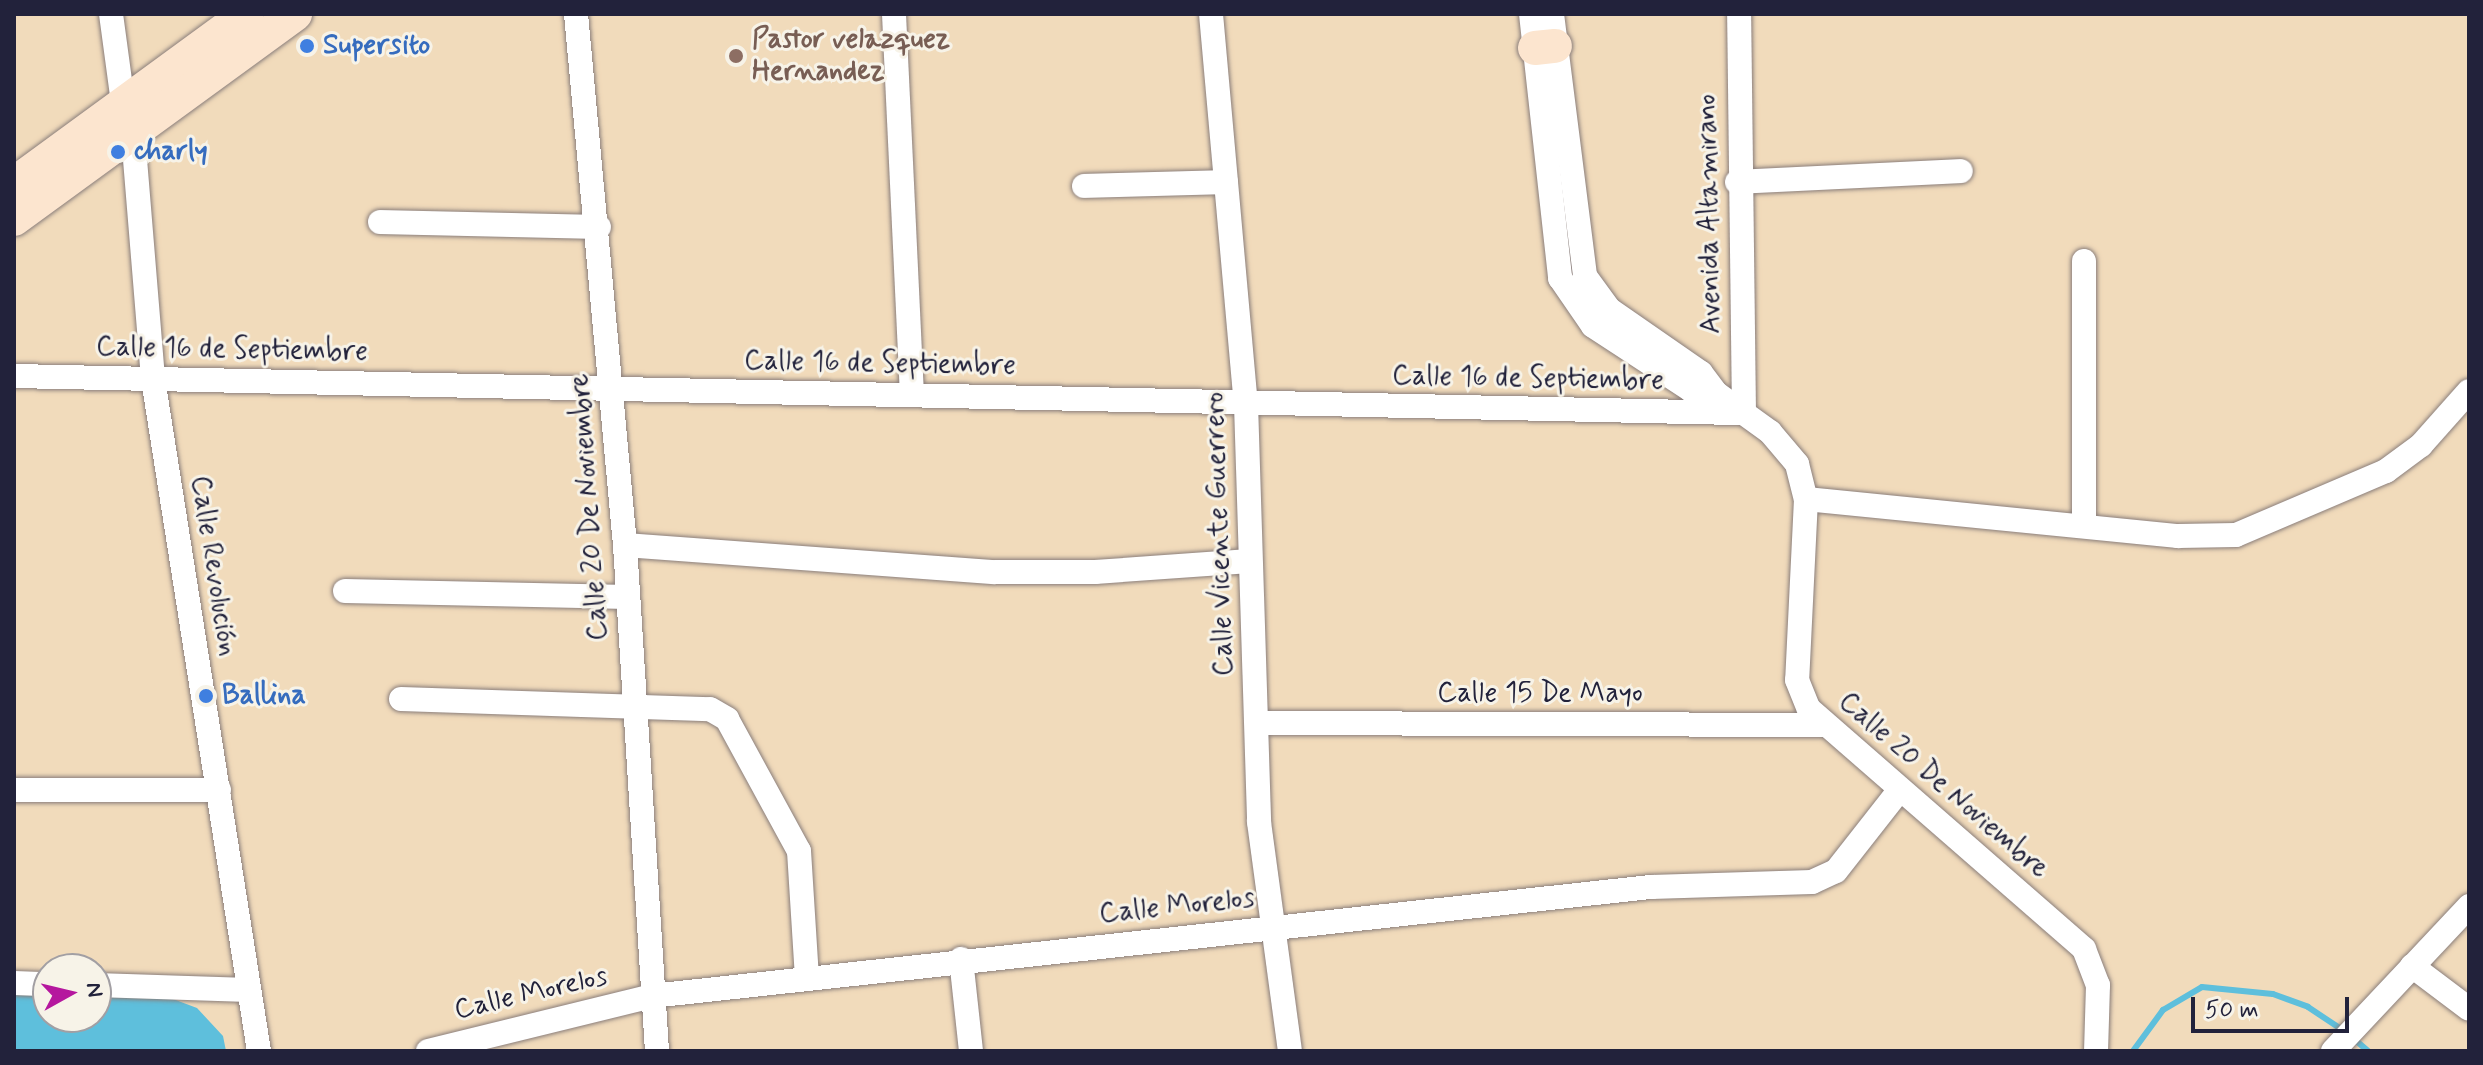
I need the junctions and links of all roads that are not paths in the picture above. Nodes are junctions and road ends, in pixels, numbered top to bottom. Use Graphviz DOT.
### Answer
graph roads {
  1 [pos="111,14"];
  2 [pos="246,14"];
  3 [pos="295,14"];
  4 [pos="576,14"];
  5 [pos="894,14"];
  6 [pos="1211,14"];
  7 [pos="1531,14"];
  8 [pos="1739,14"];
  9 [pos="1547,36"];
  10 [pos="128,119"];
  11 [pos="1961,171"];
  12 [pos="1226,182"];
  13 [pos="1737,182"];
  14 [pos="14,184"];
  15 [pos="1084,186"];
  16 [pos="14,219"];
  17 [pos="380,222"];
  18 [pos="599,227"];
  19 [pos="2084,261"];
  20 [pos="14,376"];
  21 [pos="153,379"];
  22 [pos="612,388"];
  23 [pos="2469,391"];
  24 [pos="912,394"];
  25 [pos="1246,404"];
  26 [pos="1744,413"];
  27 [pos="1806,499"];
  28 [pos="2084,526"];
  29 [pos="625,545"];
  30 [pos="1250,561"];
  31 [pos="345,591"];
  32 [pos="628,597"];
  33 [pos="401,699"];
  34 [pos="635,707"];
  35 [pos="1257,723"];
  36 [pos="1823,725"];
  37 [pos="14,790"];
  38 [pos="219,790"];
  39 [pos="1898,792"];
  40 [pos="2469,906"];
  41 [pos="1277,926"];
  42 [pos="961,959"];
  43 [pos="2412,966"];
  44 [pos="807,978"];
  45 [pos="112,986"];
  46 [pos="249,990"];
  47 [pos="652,996"];
  48 [pos="2469,1009"];
  49 [pos="2335,1048"];
  50 [pos="259,1051"];
  51 [pos="428,1051"];
  52 [pos="657,1051"];
  53 [pos="971,1051"];
  54 [pos="1290,1051"];
  55 [pos="2096,1051"];
  1 -- 10 [label="street, Calle Revolución"];
  2 -- 10 [label="main road"];
  3 -- 10 [label="main road"];
  4 -- 18 [label="street, Calle 20 De Noviembre"];
  5 -- 24 [label="street"];
  6 -- 12 [label="street, Calle Vicente Guerrero"];
  7 -- 9 [label="street, Calle 20 De Noviembre"];
  8 -- 13 [label="street, Avenida Altamirano"];
  9 -- 26 [label="street, Calle 20 De Noviembre"];
  10 -- 14 [label="main road"];
  10 -- 16 [label="main road"];
  10 -- 21 [label="street, Calle Revolución"];
  11 -- 13 [label="street"];
  12 -- 15 [label="street"];
  12 -- 25 [label="street, Calle Vicente Guerrero"];
  13 -- 26 [label="street, Avenida Altamirano"];
  17 -- 18 [label="street"];
  18 -- 22 [label="street, Calle 20 De Noviembre"];
  19 -- 28 [label="street"];
  20 -- 21 [label="street, Calle 16 de Septiembre"];
  21 -- 22 [label="street, Calle 16 de Septiembre"];
  21 -- 38 [label="street, Calle Revolución"];
  22 -- 24 [label="street, Calle 16 de Septiembre"];
  22 -- 29 [label="street, Calle 20 De Noviembre"];
  23 -- 28 [label="street"];
  24 -- 25 [label="street, Calle 16 de Septiembre"];
  25 -- 26 [label="street, Calle 16 de Septiembre"];
  25 -- 30 [label="street, Calle Vicente Guerrero"];
  26 -- 27 [label="street, Calle 20 De Noviembre"];
  27 -- 28 [label="street"];
  27 -- 36 [label="street, Calle 20 De Noviembre"];
  29 -- 30 [label="street"];
  29 -- 32 [label="street, Calle 20 De Noviembre"];
  30 -- 35 [label="street, Calle Vicente Guerrero"];
  31 -- 32 [label="street"];
  32 -- 34 [label="street, Calle 20 De Noviembre"];
  33 -- 34 [label="street"];
  34 -- 44 [label="street"];
  34 -- 47 [label="street, Calle 20 De Noviembre"];
  35 -- 36 [label="street, Calle 15 De Mayo"];
  35 -- 41 [label="street, Calle Vicente Guerrero"];
  36 -- 39 [label="street, Calle 20 De Noviembre"];
  37 -- 38 [label="street"];
  38 -- 46 [label="street, Calle Revolución"];
  39 -- 41 [label="street, Calle Morelos"];
  39 -- 55 [label="street, Calle 20 De Noviembre"];
  40 -- 43 [label="street"];
  41 -- 42 [label="street, Calle Morelos"];
  41 -- 54 [label="street, Calle Vicente Guerrero"];
  42 -- 44 [label="street, Calle Morelos"];
  42 -- 53 [label="street"];
  43 -- 48 [label="street"];
  43 -- 49 [label="street"];
  44 -- 47 [label="street, Calle Morelos"];
  45 -- 46 [label="street"];
  46 -- 50 [label="street, Calle Revolución"];
  47 -- 51 [label="street, Calle Morelos"];
  47 -- 52 [label="street, Calle 20 De Noviembre"];
}
